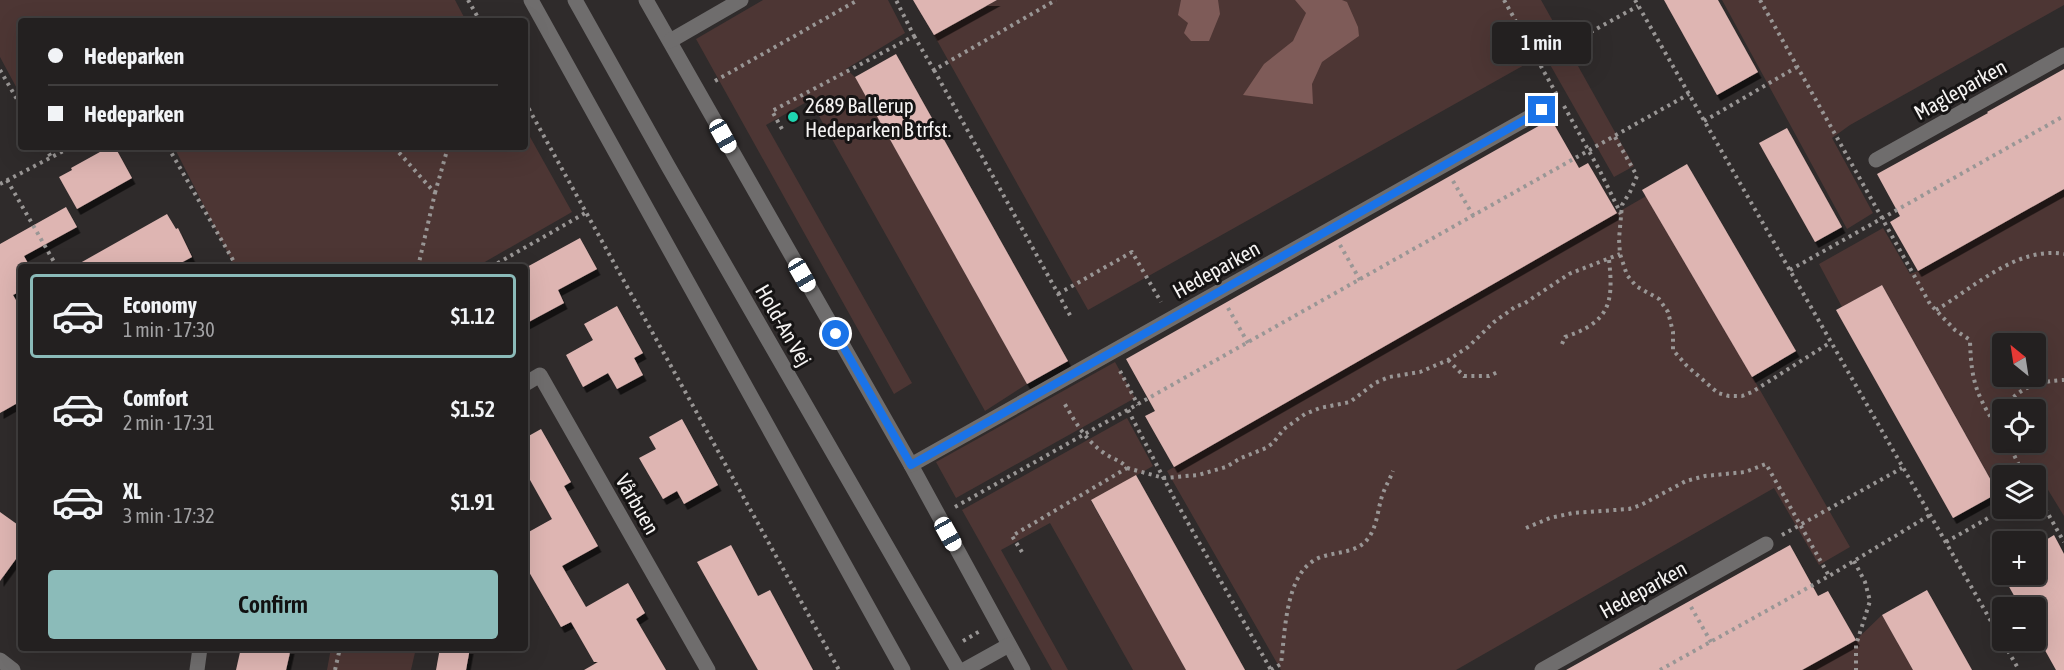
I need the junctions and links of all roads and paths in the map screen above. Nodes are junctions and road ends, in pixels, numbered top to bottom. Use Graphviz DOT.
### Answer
graph roads {
  1 [pos="468,0"];
  2 [pos="531,0"];
  3 [pos="575,0"];
  4 [pos="646,0"];
  5 [pos="741,0"];
  6 [pos="858,0"];
  7 [pos="896,0"];
  8 [pos="1056,0"];
  9 [pos="1504,0"];
  10 [pos="1635,0"];
  11 [pos="1760,0"];
  12 [pos="1638,6"];
  13 [pos="478,18"];
  14 [pos="914,36"];
  15 [pos="670,41"];
  16 [pos="2064,55"];
  17 [pos="1538,61"];
  18 [pos="1797,67"];
  19 [pos="0,70"];
  20 [pos="934,70"];
  21 [pos="697,90"];
  22 [pos="1689,94"];
  23 [pos="18,101"];
  24 [pos="528,107"];
  25 [pos="1542,110"];
  26 [pos="2064,116"];
  27 [pos="1704,121"];
  28 [pos="782,129"];
  29 [pos="1614,137"];
  30 [pos="47,150"];
  31 [pos="66,150"];
  32 [pos="170,150"];
  33 [pos="397,150"];
  34 [pos="447,150"];
  35 [pos="1589,152"];
  36 [pos="51,158"];
  37 [pos="1876,160"];
  38 [pos="7,180"];
  39 [pos="0,184"];
  40 [pos="435,193"];
  41 [pos="1461,195"];
  42 [pos="587,212"];
  43 [pos="1621,214"];
  44 [pos="1474,217"];
  45 [pos="1881,219"];
  46 [pos="1620,254"];
  47 [pos="2064,254"];
  48 [pos="1348,260"];
  49 [pos="1609,260"];
  50 [pos="55,264"];
  51 [pos="235,264"];
  52 [pos="419,264"];
  53 [pos="496,264"];
  54 [pos="1790,270"];
  55 [pos="1148,278"];
  56 [pos="1360,280"];
  57 [pos="1058,294"];
  58 [pos="1936,310"];
  59 [pos="1071,317"];
  60 [pos="1236,322"];
  61 [pos="1831,342"];
  62 [pos="1248,343"];
  63 [pos="1562,344"];
  64 [pos="1110,353"];
  65 [pos="1448,360"];
  66 [pos="1500,371"];
  67 [pos="2064,380"];
  68 [pos="528,382"];
  69 [pos="1055,384"];
  70 [pos="2013,399"];
  71 [pos="1138,405"];
  72 [pos="1128,410"];
  73 [pos="1992,418"];
  74 [pos="1084,435"];
  75 [pos="911,465"];
  76 [pos="1128,468"];
  77 [pos="1902,468"];
  78 [pos="1393,471"];
  79 [pos="1164,478"];
  80 [pos="2046,510"];
  81 [pos="1930,515"];
  82 [pos="939,516"];
  83 [pos="1992,516"];
  84 [pos="1800,525"];
  85 [pos="1526,528"];
  86 [pos="1946,542"];
  87 [pos="2064,542"];
  88 [pos="1766,544"];
  89 [pos="1022,552"];
  90 [pos="1854,561"];
  91 [pos="1829,576"];
  92 [pos="1700,623"];
  93 [pos="1711,642"];
  94 [pos="1009,645"];
  95 [pos="200,651"];
  96 [pos="339,651"];
  97 [pos="0,660"];
  98 [pos="14,670"];
  99 [pos="197,670"];
  100 [pos="335,670"];
  101 [pos="708,670"];
  102 [pos="839,670"];
  103 [pos="903,670"];
  104 [pos="958,670"];
  105 [pos="964,670"];
  106 [pos="1023,670"];
  107 [pos="1271,670"];
  108 [pos="1542,670"];
  109 [pos="1660,670"];
  110 [pos="1856,670"];
  111 [pos="2019,670"];
  1 -- 13 [label="path"];
  2 -- 103 [label="street"];
  3 -- 104 [label="street, Hold-An Vej"];
  4 -- 15 [label="street"];
  5 -- 15 [label="street"];
  6 -- 21 [label="path"];
  7 -- 14 [label="path"];
  8 -- 20 [label="path"];
  9 -- 17 [label="path"];
  10 -- 12 [label="path"];
  11 -- 18 [label="path"];
  12 -- 17 [label="path"];
  12 -- 22 [label="path"];
  14 -- 20 [label="path"];
  14 -- 28 [label="path"];
  15 -- 21 [label="street"];
  16 -- 37 [label="street, Magleparken"];
  17 -- 35 [label="path"];
  18 -- 27 [label="path"];
  18 -- 45 [label="path"];
  19 -- 23 [label="path"];
  20 -- 57 [label="path"];
  21 -- 75 [label="street"];
  22 -- 27 [label="path"];
  22 -- 29 [label="path"];
  24 -- 42 [label="path"];
  25 -- 64 [label="street, Hedeparken"];
  26 -- 45 [label="path"];
  27 -- 54 [label="path"];
  29 -- 35 [label="path"];
  29 -- 43 [label="path"];
  30 -- 36 [label="path"];
  31 -- 36 [label="path"];
  32 -- 51 [label="path"];
  33 -- 40 [label="path"];
  34 -- 40 [label="path"];
  35 -- 43 [label="path"];
  35 -- 44 [label="path"];
  36 -- 38 [label="path"];
  38 -- 39 [label="path"];
  38 -- 50 [label="path"];
  40 -- 52 [label="path"];
  41 -- 44 [label="path"];
  42 -- 53 [label="path"];
  42 -- 102 [label="path"];
  43 -- 46 [label="path"];
  44 -- 56 [label="path"];
  45 -- 54 [label="path"];
  45 -- 58 [label="path"];
  46 -- 49 [label="path"];
  46 -- 61 [label="path"];
  47 -- 58 [label="path"];
  48 -- 56 [label="path"];
  49 -- 63 [label="path"];
  49 -- 65 [label="path"];
  54 -- 61 [label="path"];
  55 -- 57 [label="path"];
  56 -- 62 [label="path"];
  57 -- 59 [label="path"];
  58 -- 73 [label="path"];
  60 -- 62 [label="path"];
  61 -- 77 [label="path"];
  62 -- 71 [label="path"];
  64 -- 69 [label="street, Hedeparken"];
  64 -- 71 [label="path"];
  65 -- 66 [label="path"];
  65 -- 79 [label="path"];
  67 -- 70 [label="path"];
  68 -- 101 [label="street, Vårbuen"];
  69 -- 74 [label="path"];
  69 -- 75 [label="street, Hedeparken"];
  71 -- 72 [label="path"];
  72 -- 74 [label="path"];
  72 -- 79 [label="path"];
  74 -- 76 [label="path"];
  74 -- 82 [label="path"];
  75 -- 82 [label="street"];
  76 -- 79 [label="path"];
  76 -- 89 [label="path"];
  77 -- 81 [label="path"];
  77 -- 84 [label="path"];
  78 -- 107 [label="path"];
  79 -- 107 [label="path"];
  80 -- 87 [label="path"];
  81 -- 86 [label="path"];
  81 -- 90 [label="path"];
  82 -- 94 [label="street"];
  83 -- 86 [label="path"];
  84 -- 85 [label="path"];
  84 -- 88 [label="path"];
  84 -- 91 [label="path"];
  86 -- 111 [label="path"];
  88 -- 108 [label="street, Hedeparken"];
  90 -- 91 [label="path"];
  90 -- 110 [label="path"];
  91 -- 93 [label="path"];
  92 -- 93 [label="path"];
  93 -- 109 [label="path"];
  94 -- 105 [label="street"];
  94 -- 106 [label="street"];
  95 -- 99 [label="street"];
  96 -- 100 [label="path"];
  97 -- 98 [label="street"];
}
